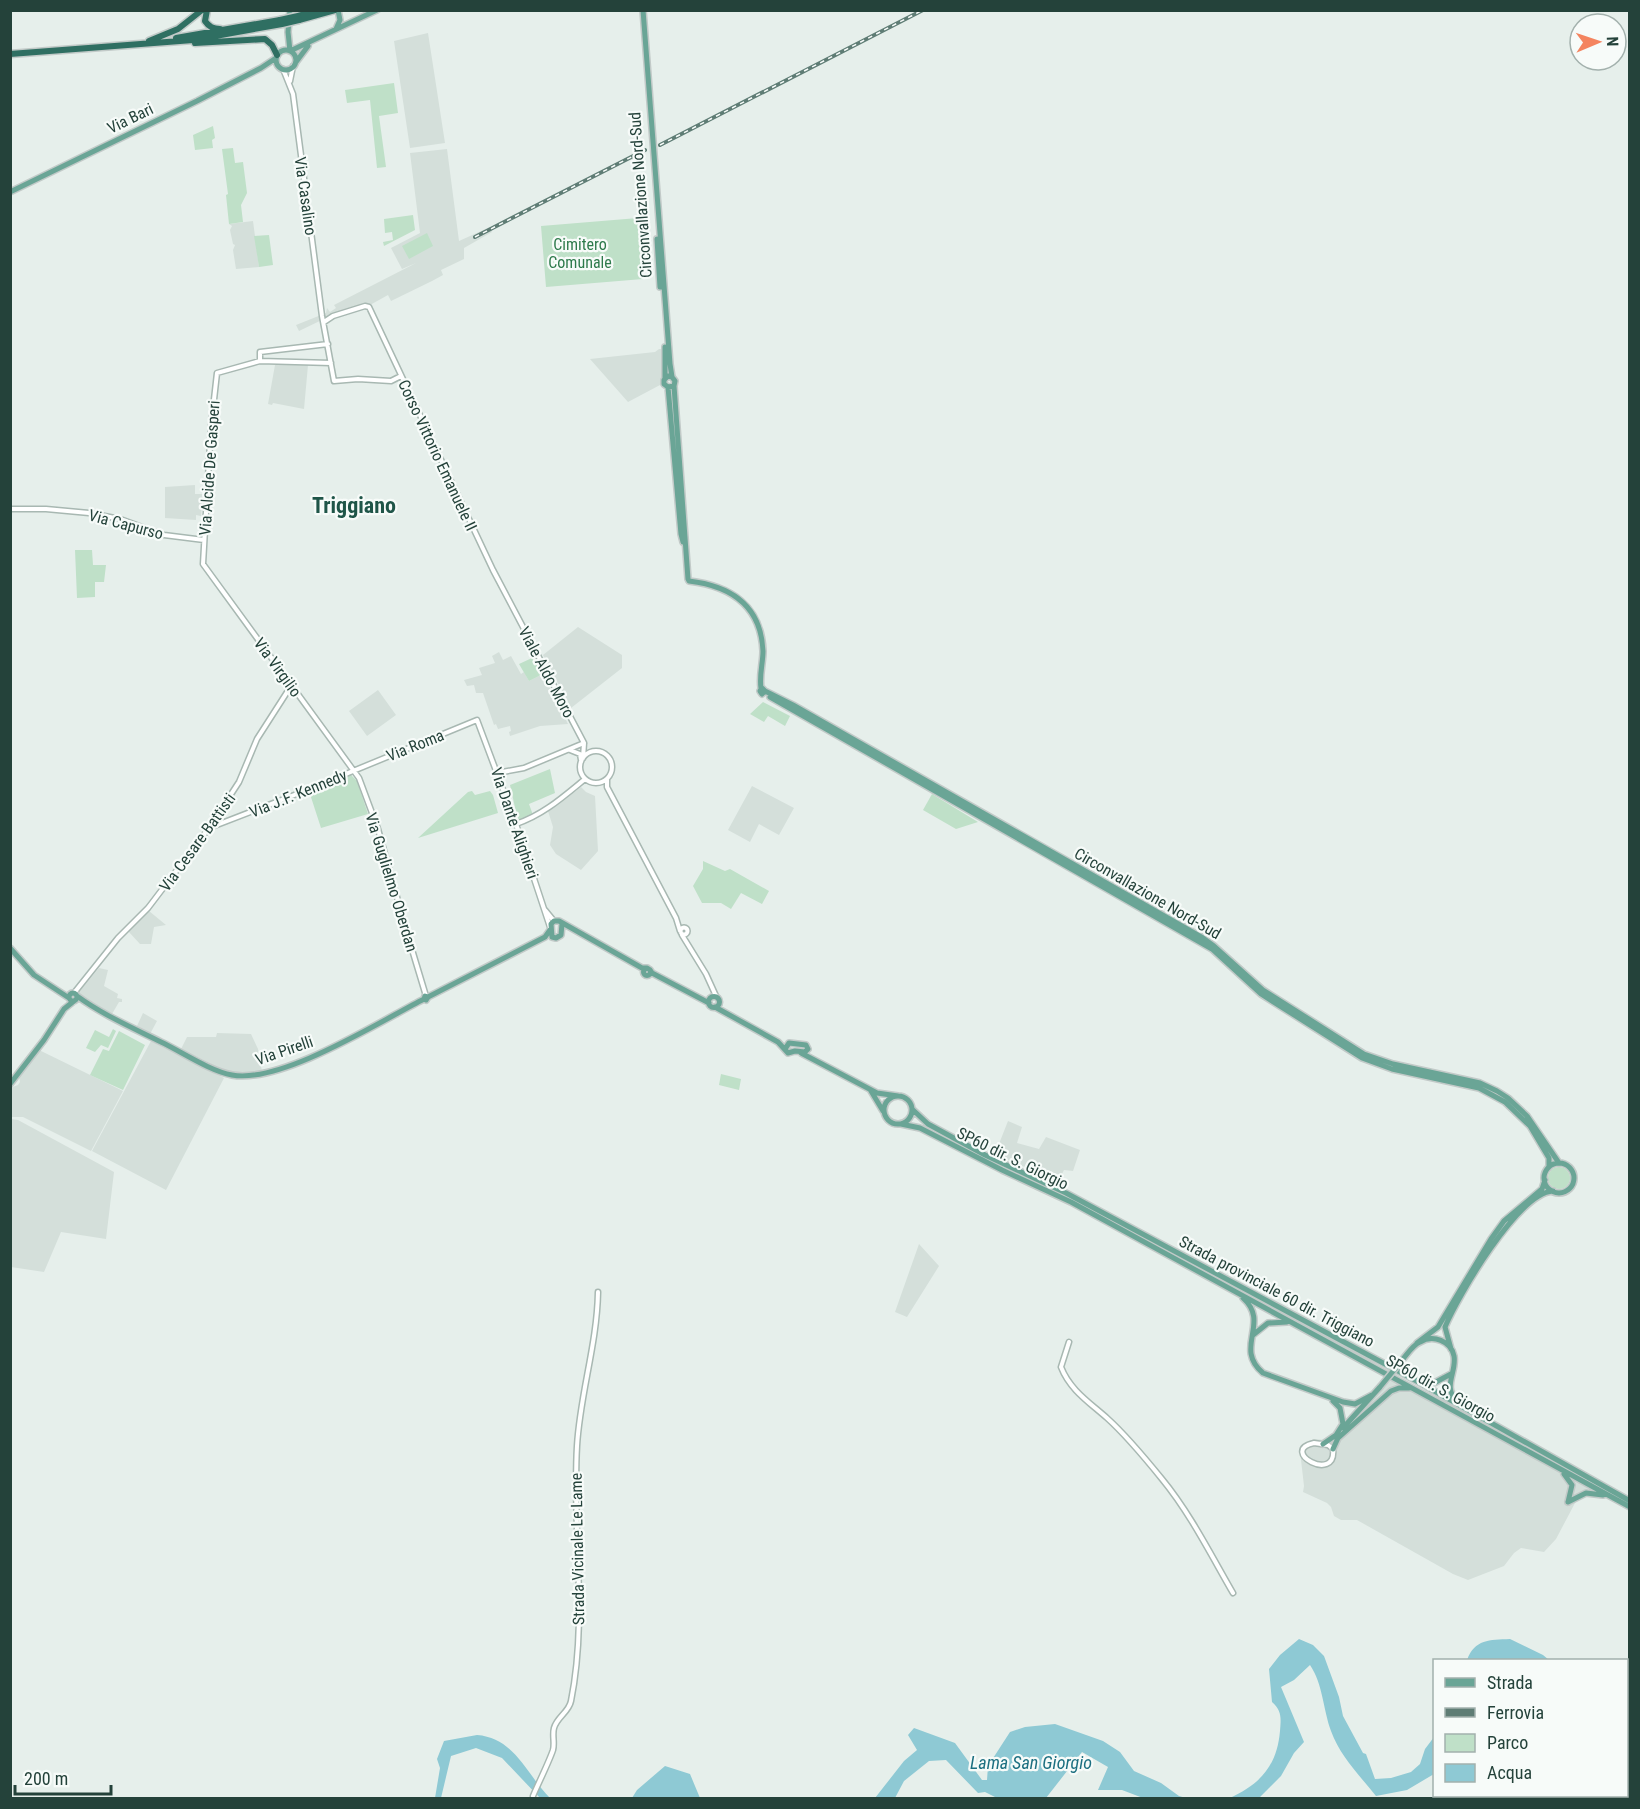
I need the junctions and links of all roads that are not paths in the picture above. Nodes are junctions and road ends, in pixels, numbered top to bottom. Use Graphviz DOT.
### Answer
graph roads {
  1 [pos="202,10"];
  2 [pos="207,10"];
  3 [pos="320,10"];
  4 [pos="377,10"];
  5 [pos="641,10"];
  6 [pos="290,12"];
  7 [pos="336,12"];
  8 [pos="299,18"];
  9 [pos="281,22"];
  10 [pos="351,22"];
  11 [pos="248,26"];
  12 [pos="335,31"];
  13 [pos="288,32"];
  14 [pos="149,40"];
  15 [pos="312,43"];
  16 [pos="120,46"];
  17 [pos="290,51"];
  18 [pos="10,52"];
  19 [pos="277,55"];
  20 [pos="294,65"];
  21 [pos="261,68"];
  22 [pos="282,68"];
  23 [pos="290,82"];
  24 [pos="10,192"];
  25 [pos="322,310"];
  26 [pos="333,316"];
  27 [pos="324,322"];
  28 [pos="328,344"];
  29 [pos="260,361"];
  30 [pos="331,363"];
  31 [pos="401,376"];
  32 [pos="669,377"];
  33 [pos="671,387"];
  34 [pos="11,510"];
  35 [pos="204,540"];
  36 [pos="686,552"];
  37 [pos="203,564"];
  38 [pos="510,601"];
  39 [pos="291,686"];
  40 [pos="763,691"];
  41 [pos="477,720"];
  42 [pos="584,743"];
  43 [pos="570,750"];
  44 [pos="598,751"];
  45 [pos="582,759"];
  46 [pos="354,770"];
  47 [pos="498,773"];
  48 [pos="585,779"];
  49 [pos="607,779"];
  50 [pos="600,782"];
  51 [pos="607,788"];
  52 [pos="516,824"];
  53 [pos="209,828"];
  54 [pos="544,909"];
  55 [pos="554,921"];
  56 [pos="562,924"];
  57 [pos="568,928"];
  58 [pos="551,931"];
  59 [pos="562,932"];
  60 [pos="10,948"];
  61 [pos="73,997"];
  62 [pos="426,997"];
  63 [pos="712,1000"];
  64 [pos="789,1043"];
  65 [pos="785,1049"];
  66 [pos="808,1049"];
  67 [pos="800,1052"];
  68 [pos="816,1060"];
  69 [pos="10,1084"];
  70 [pos="870,1090"];
  71 [pos="898,1096"];
  72 [pos="912,1109"];
  73 [pos="883,1111"];
  74 [pos="901,1124"];
  75 [pos="1559,1163"];
  76 [pos="1549,1167"];
  77 [pos="1545,1180"];
  78 [pos="1553,1191"];
  79 [pos="1233,1290"];
  80 [pos="598,1292"];
  81 [pos="1295,1324"];
  82 [pos="1252,1336"];
  83 [pos="1069,1342"];
  84 [pos="1417,1343"];
  85 [pos="1451,1349"];
  86 [pos="1451,1374"];
  87 [pos="1413,1379"];
  88 [pos="1421,1393"];
  89 [pos="1320,1395"];
  90 [pos="1372,1395"];
  91 [pos="1349,1422"];
  92 [pos="1491,1423"];
  93 [pos="1341,1430"];
  94 [pos="1337,1439"];
  95 [pos="1323,1444"];
  96 [pos="1333,1449"];
  97 [pos="1538,1456"];
  98 [pos="1628,1504"];
  99 [pos="1233,1593"];
  100 [pos="532,1798"];
  1 -- 14 [label="highway"];
  2 -- 11 [label="highway"];
  3 -- 8 [label="highway"];
  4 -- 10 [label="main road"];
  5 -- 32 [label="main road, Circonvallazione Nord-Sud"];
  6 -- 13 [label="main road"];
  7 -- 8 [label="highway"];
  7 -- 10 [label="main road"];
  7 -- 12 [label="main road"];
  8 -- 9 [label="highway, bridge"];
  9 -- 11 [label="highway"];
  9 -- 16 [label="highway"];
  10 -- 12 [label="main road"];
  11 -- 14 [label="highway"];
  12 -- 15 [label="main road"];
  13 -- 17 [label="main road"];
  13 -- 19 [label="main road"];
  14 -- 18 [label="highway"];
  15 -- 17 [label="main road"];
  15 -- 20 [label="main road"];
  16 -- 18 [label="highway"];
  16 -- 19 [label="highway"];
  17 -- 19 [label="main road"];
  17 -- 20 [label="main road"];
  19 -- 21 [label="main road, Via Bari"];
  19 -- 22 [label="main road"];
  20 -- 22 [label="main road"];
  20 -- 23 [label="street, Via Casalino"];
  21 -- 22 [label="main road"];
  21 -- 24 [label="main road, Via Bari"];
  22 -- 23 [label="street, Via Casalino"];
  23 -- 25 [label="street, Via Casalino"];
  25 -- 26 [label="street"];
  25 -- 27 [label="street, Via Casalino"];
  26 -- 27 [label="street"];
  26 -- 31 [label="street, Corso Vittorio Emanuele II"];
  27 -- 28 [label="street, Via Casalino"];
  28 -- 29 [label="street"];
  28 -- 30 [label="street, Via Casalino"];
  29 -- 30 [label="street"];
  29 -- 35 [label="street, Via Alcide De Gasperi"];
  30 -- 31 [label="street, Via Casalino"];
  31 -- 38 [label="street, Corso Vittorio Emanuele II"];
  32 -- 33 [label="main road"];
  32 -- 33 [label="main road"];
  33 -- 36 [label="main road"];
  33 -- 36 [label="main road"];
  34 -- 35 [label="street, Via Capurso"];
  35 -- 37 [label="street, Via Alcide De Gasperi"];
  36 -- 40 [label="main road"];
  37 -- 39 [label="street, Via Virgilio"];
  38 -- 42 [label="street, Viale Aldo Moro"];
  39 -- 46 [label="street, Via Virgilio"];
  39 -- 53 [label="street, Via Cesare Battisti"];
  40 -- 75 [label="main road, Circonvallazione Nord-Sud"];
  40 -- 76 [label="main road, Circonvallazione Nord-Sud"];
  41 -- 46 [label="street, Via Roma"];
  41 -- 47 [label="street, Via Dante Alighieri"];
  42 -- 43 [label="street"];
  42 -- 44 [label="street"];
  42 -- 45 [label="street"];
  43 -- 45 [label="street"];
  43 -- 47 [label="street"];
  44 -- 45 [label="street"];
  44 -- 49 [label="street"];
  45 -- 48 [label="street"];
  46 -- 53 [label="street, Via J.F. Kennedy"];
  46 -- 62 [label="street, Via Guglielmo Oberdan"];
  47 -- 52 [label="street, Via Dante Alighieri"];
  48 -- 50 [label="street"];
  48 -- 52 [label="street"];
  49 -- 50 [label="street"];
  49 -- 51 [label="street"];
  50 -- 51 [label="street"];
  51 -- 63 [label="street"];
  52 -- 54 [label="street, Via Dante Alighieri"];
  53 -- 61 [label="street, Via Cesare Battisti"];
  54 -- 55 [label="street"];
  54 -- 58 [label="street, Via Dante Alighieri"];
  55 -- 56 [label="main road"];
  55 -- 58 [label="main road, Via Pirelli"];
  56 -- 57 [label="main road"];
  56 -- 59 [label="main road"];
  57 -- 59 [label="main road"];
  57 -- 63 [label="main road"];
  58 -- 59 [label="main road"];
  58 -- 62 [label="main road, Via Pirelli"];
  60 -- 61 [label="main road, Via Pirelli"];
  61 -- 62 [label="main road, Via Pirelli"];
  61 -- 69 [label="main road"];
  63 -- 64 [label="main road"];
  63 -- 65 [label="main road"];
  64 -- 65 [label="main road"];
  64 -- 66 [label="main road"];
  65 -- 67 [label="main road"];
  66 -- 67 [label="main road"];
  66 -- 68 [label="main road"];
  67 -- 68 [label="main road"];
  68 -- 70 [label="main road"];
  70 -- 71 [label="main road"];
  70 -- 73 [label="main road"];
  71 -- 72 [label="main road"];
  71 -- 73 [label="main road"];
  72 -- 74 [label="main road"];
  72 -- 87 [label="main road, Strada provinciale 60 dir. Triggiano"];
  73 -- 74 [label="main road"];
  74 -- 79 [label="main road, SP60 dir. S. Giorgio"];
  75 -- 76 [label="main road"];
  75 -- 78 [label="main road"];
  76 -- 77 [label="main road"];
  77 -- 78 [label="main road"];
  77 -- 84 [label="main road"];
  78 -- 85 [label="main road"];
  79 -- 81 [label="main road, SP60 dir. S. Giorgio"];
  79 -- 82 [label="main road"];
  80 -- 100 [label="street, Strada Vicinale Le Lame"];
  81 -- 82 [label="main road"];
  81 -- 88 [label="main road, SP60 dir. S. Giorgio"];
  82 -- 89 [label="main road"];
  83 -- 99 [label="street"];
  84 -- 85 [label="main road"];
  84 -- 90 [label="main road, bridge"];
  85 -- 86 [label="main road"];
  86 -- 87 [label="main road"];
  86 -- 92 [label="main road"];
  87 -- 92 [label="main road, Strada provinciale 60 dir. Triggiano"];
  88 -- 94 [label="main road"];
  88 -- 97 [label="main road, SP60 dir. S. Giorgio"];
  89 -- 90 [label="main road"];
  89 -- 93 [label="main road"];
  90 -- 91 [label="main road"];
  91 -- 93 [label="main road"];
  91 -- 94 [label="main road"];
  92 -- 98 [label="main road, Strada provinciale 60 dir. Triggiano"];
  93 -- 95 [label="main road"];
  94 -- 96 [label="main road"];
  95 -- 96 [label="street"];
  95 -- 96 [label="street"];
  97 -- 98 [label="main road, SP60 dir. S. Giorgio"];
  97 -- 98 [label="main road"];
}
